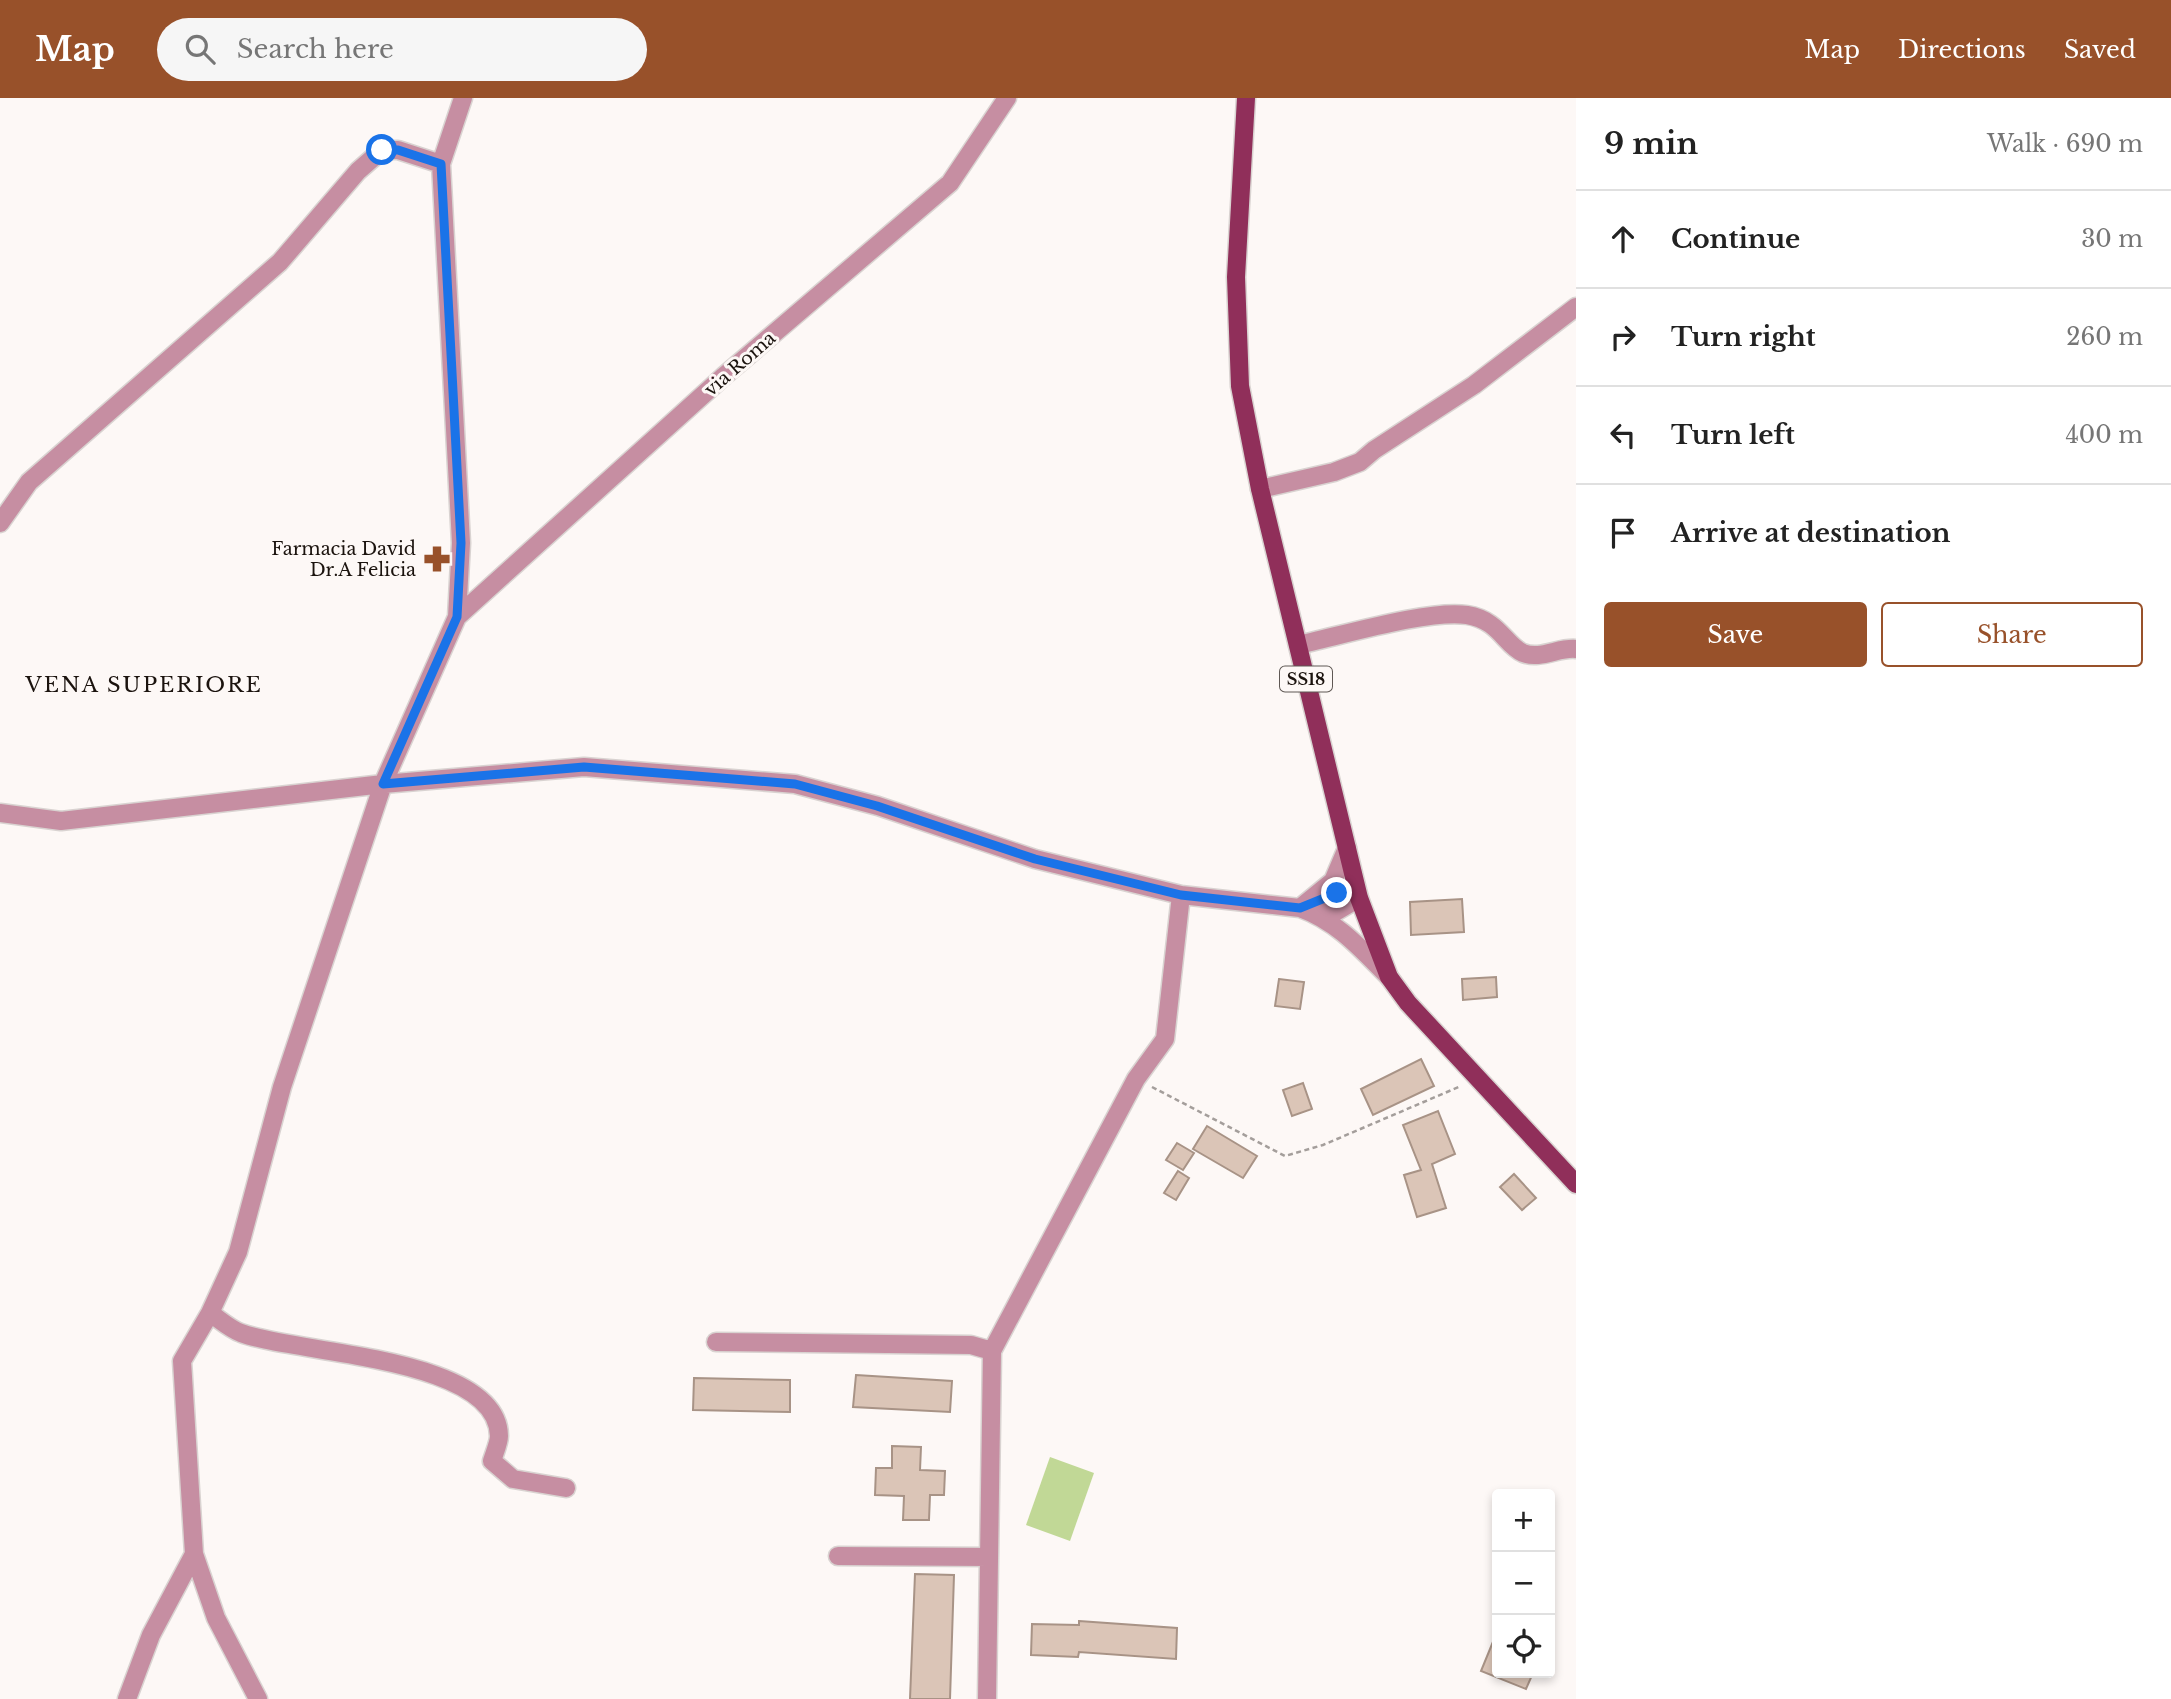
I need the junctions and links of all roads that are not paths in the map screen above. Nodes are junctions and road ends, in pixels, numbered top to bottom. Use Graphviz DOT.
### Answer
graph roads {
  1 [pos="463,98"];
  2 [pos="1007,98"];
  3 [pos="1247,98"];
  4 [pos="441,164"];
  5 [pos="1576,307"];
  6 [pos="1260,489"];
  7 [pos="0,523"];
  8 [pos="457,617"];
  9 [pos="1298,645"];
  10 [pos="1576,649"];
  11 [pos="383,784"];
  12 [pos="0,813"];
  13 [pos="1347,848"];
  14 [pos="1181,895"];
  15 [pos="1359,898"];
  16 [pos="1309,907"];
  17 [pos="1390,977"];
  18 [pos="1573,1175"];
  19 [pos="210,1312"];
  20 [pos="716,1342"];
  21 [pos="992,1351"];
  22 [pos="566,1488"];
  23 [pos="194,1554"];
  24 [pos="838,1556"];
  25 [pos="989,1557"];
  26 [pos="127,1699"];
  27 [pos="258,1699"];
  28 [pos="988,1699"];
  1 -- 4 [label="street"];
  2 -- 8 [label="street, via Roma"];
  3 -- 6 [label="main road, SS18"];
  4 -- 7 [label="street"];
  4 -- 8 [label="street"];
  5 -- 6 [label="street"];
  6 -- 9 [label="main road, SS18"];
  8 -- 11 [label="street"];
  9 -- 10 [label="street"];
  9 -- 13 [label="main road, SS18"];
  11 -- 12 [label="street"];
  11 -- 14 [label="street"];
  11 -- 19 [label="street"];
  13 -- 15 [label="main road, SS18"];
  13 -- 16 [label="street"];
  14 -- 16 [label="street"];
  14 -- 21 [label="street"];
  15 -- 16 [label="street"];
  15 -- 17 [label="main road, SS18"];
  16 -- 17 [label="street"];
  17 -- 18 [label="main road, SS18"];
  19 -- 22 [label="street"];
  19 -- 23 [label="street"];
  20 -- 21 [label="street"];
  21 -- 25 [label="street"];
  23 -- 26 [label="street"];
  23 -- 27 [label="street"];
  24 -- 25 [label="street"];
  25 -- 28 [label="street"];
}
